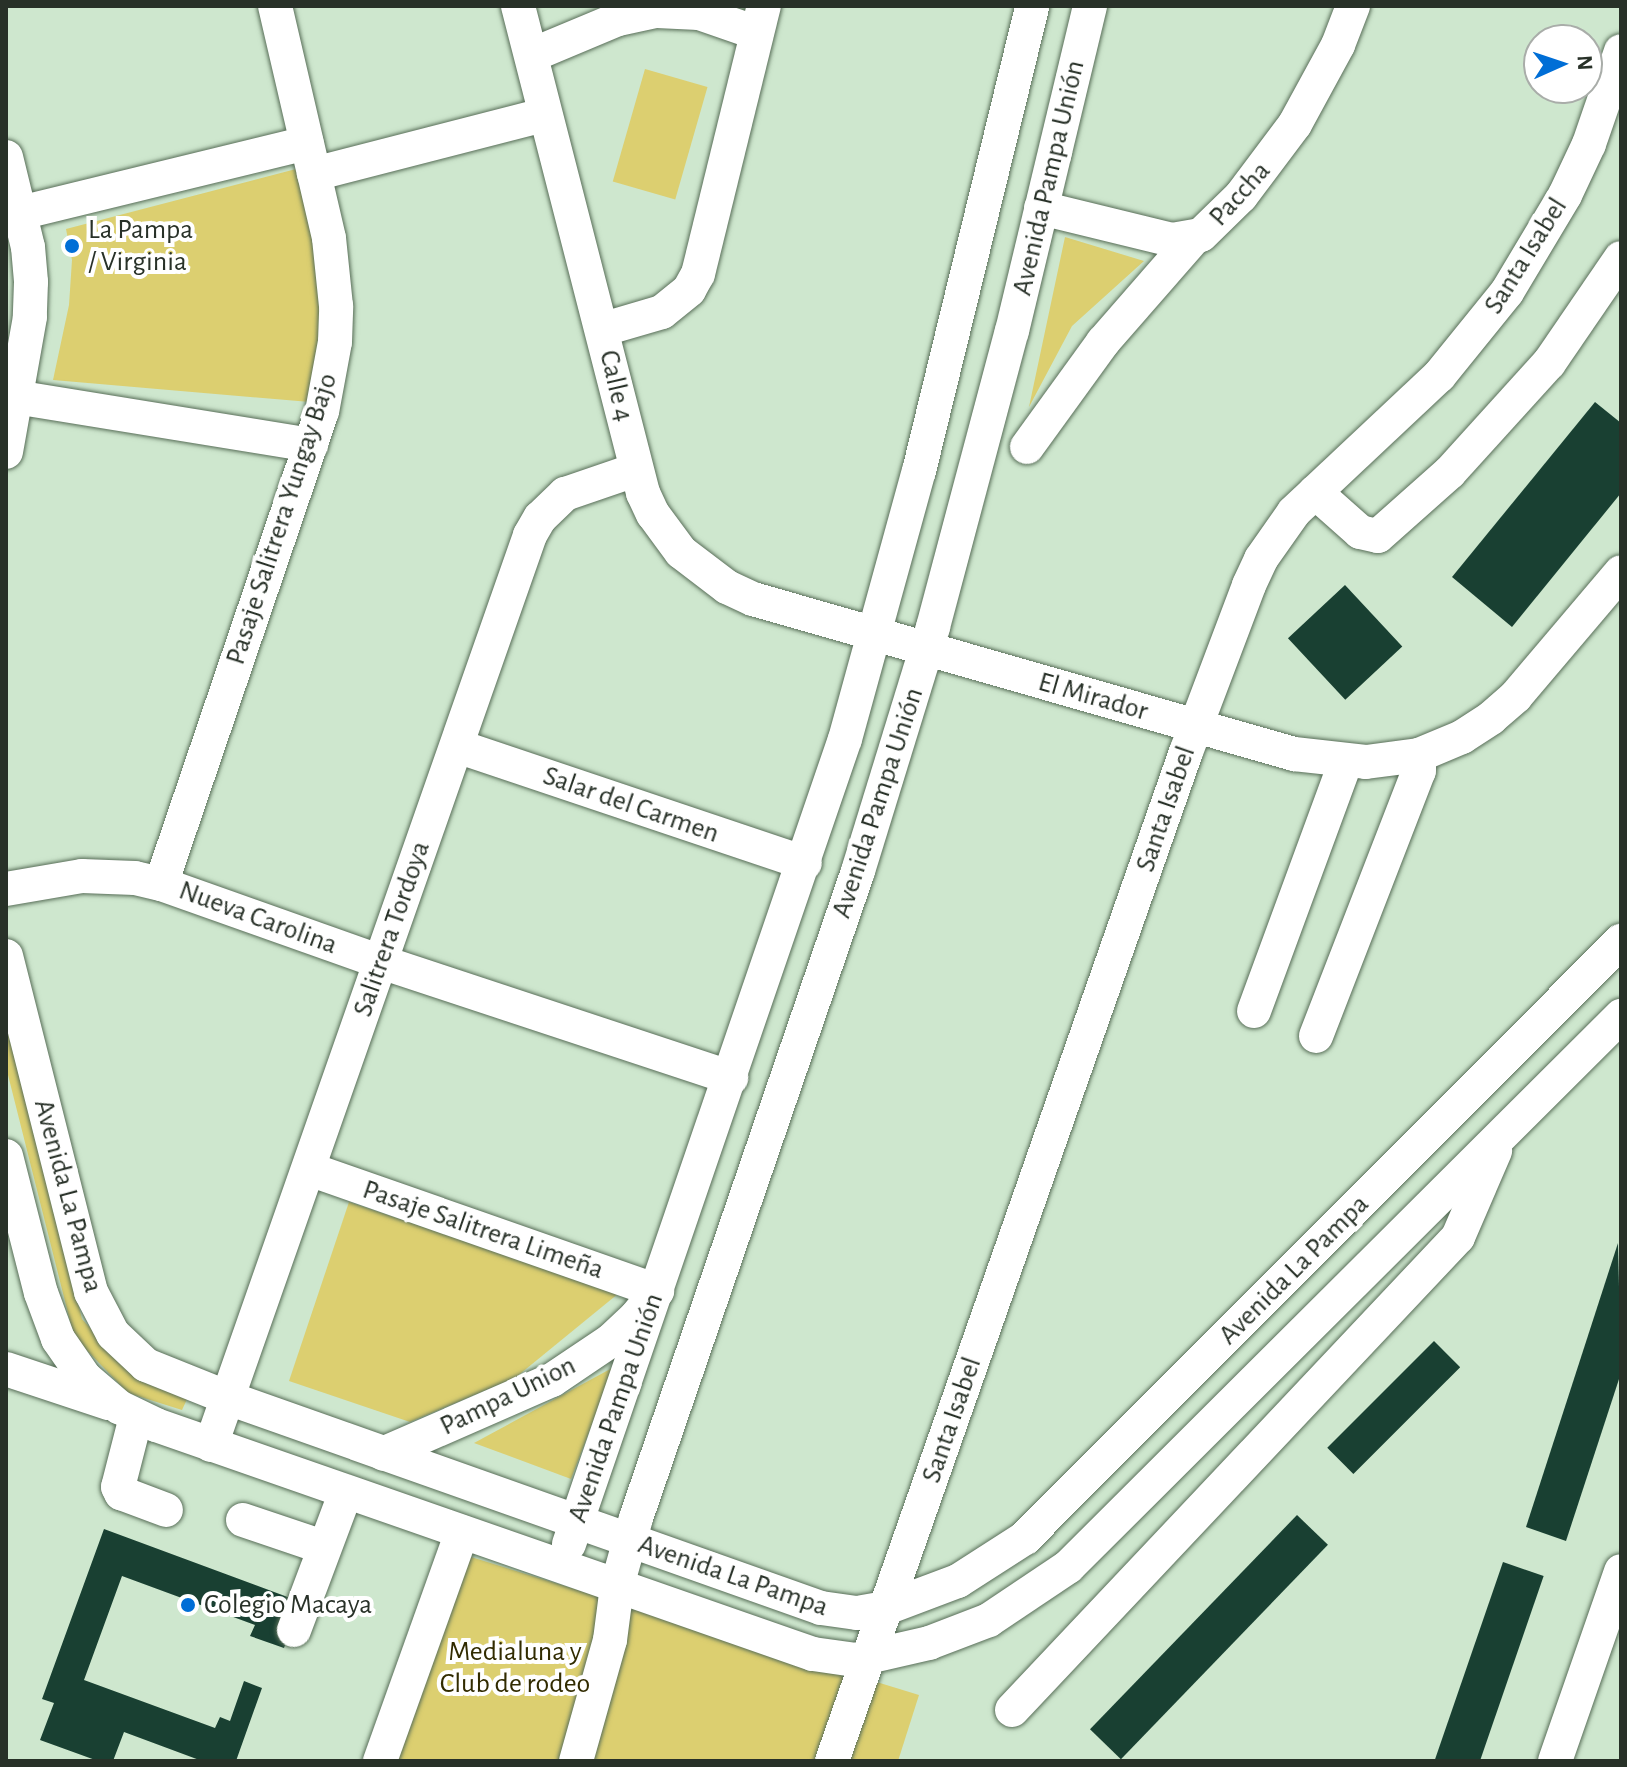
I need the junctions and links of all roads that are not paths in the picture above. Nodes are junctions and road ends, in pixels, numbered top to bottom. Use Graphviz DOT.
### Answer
graph roads {
  1 [pos="275,6"];
  2 [pos="518,6"];
  3 [pos="1032,6"];
  4 [pos="1090,6"];
  5 [pos="1353,6"];
  6 [pos="761,20"];
  7 [pos="1621,51"];
  8 [pos="532,55"];
  9 [pos="544,115"];
  10 [pos="6,157"];
  11 [pos="311,158"];
  12 [pos="1041,208"];
  13 [pos="20,213"];
  14 [pos="1193,239"];
  15 [pos="1621,258"];
  16 [pos="604,329"];
  17 [pos="15,397"];
  18 [pos="311,445"];
  19 [pos="1027,447"];
  20 [pos="6,452"];
  21 [pos="635,470"];
  22 [pos="1315,492"];
  23 [pos="1621,572"];
  24 [pos="874,633"];
  25 [pos="926,648"];
  26 [pos="1195,727"];
  27 [pos="457,746"];
  28 [pos="1419,755"];
  29 [pos="1346,761"];
  30 [pos="805,863"];
  31 [pos="161,884"];
  32 [pos="6,889"];
  33 [pos="1621,941"];
  34 [pos="6,956"];
  35 [pos="381,962"];
  36 [pos="1254,1011"];
  37 [pos="1621,1016"];
  38 [pos="1316,1036"];
  39 [pos="731,1078"];
  40 [pos="1502,1135"];
  41 [pos="6,1156"];
  42 [pos="309,1169"];
  43 [pos="657,1291"];
  44 [pos="6,1369"];
  45 [pos="228,1398"];
  46 [pos="128,1412"];
  47 [pos="211,1445"];
  48 [pos="383,1454"];
  49 [pos="346,1492"];
  50 [pos="166,1510"];
  51 [pos="243,1520"];
  52 [pos="577,1523"];
  53 [pos="462,1532"];
  54 [pos="631,1541"];
  55 [pos="323,1547"];
  56 [pos="561,1567"];
  57 [pos="1621,1571"];
  58 [pos="617,1586"];
  59 [pos="886,1608"];
  60 [pos="294,1630"];
  61 [pos="867,1658"];
  62 [pos="1012,1710"];
  63 [pos="380,1761"];
  64 [pos="576,1761"];
  65 [pos="832,1761"];
  66 [pos="1555,1761"];
  1 -- 11 [label="street, Pasaje Salitrera Yungay Bajo"];
  2 -- 8 [label="street, Calle 4"];
  3 -- 24 [label="street, Avenida Pampa Unión"];
  4 -- 12 [label="street, Avenida Pampa Unión"];
  5 -- 14 [label="street, Paccha"];
  6 -- 8 [label="street"];
  6 -- 16 [label="street"];
  7 -- 22 [label="street, Santa Isabel"];
  8 -- 9 [label="street, Calle 4"];
  9 -- 11 [label="street"];
  9 -- 16 [label="street, Calle 4"];
  10 -- 13 [label="street"];
  11 -- 13 [label="street"];
  11 -- 18 [label="street, Pasaje Salitrera Yungay Bajo"];
  12 -- 14 [label="street, Paccha"];
  12 -- 25 [label="street, Avenida Pampa Unión"];
  13 -- 17 [label="street"];
  14 -- 19 [label="street"];
  15 -- 22 [label="street"];
  16 -- 21 [label="street, Calle 4"];
  17 -- 18 [label="street"];
  17 -- 20 [label="street"];
  18 -- 31 [label="street, Pasaje Salitrera Yungay Bajo"];
  21 -- 24 [label="street, Calle 4"];
  21 -- 27 [label="street, Salitrera Tordoya"];
  22 -- 26 [label="street, Santa Isabel"];
  23 -- 28 [label="street, El Mirador"];
  24 -- 25 [label="street, El Mirador"];
  24 -- 30 [label="street, Avenida Pampa Unión"];
  25 -- 26 [label="street, El Mirador"];
  25 -- 54 [label="street, Avenida Pampa Unión"];
  26 -- 29 [label="street, El Mirador"];
  26 -- 59 [label="street, Santa Isabel"];
  27 -- 30 [label="street, Salar del Carmen"];
  27 -- 35 [label="street, Salitrera Tordoya"];
  28 -- 29 [label="street, El Mirador"];
  28 -- 38 [label="street"];
  29 -- 36 [label="street"];
  30 -- 39 [label="street, Avenida Pampa Unión"];
  31 -- 32 [label="street, Nueva Carolina"];
  31 -- 35 [label="street, Nueva Carolina"];
  33 -- 59 [label="street, Avenida La Pampa"];
  34 -- 45 [label="street, Avenida La Pampa"];
  35 -- 39 [label="street, Nueva Carolina"];
  35 -- 42 [label="street, Salitrera Tordoya"];
  37 -- 40 [label="street, Avenida La Pampa"];
  39 -- 43 [label="street, Avenida Pampa Unión"];
  40 -- 61 [label="street, Avenida La Pampa"];
  40 -- 62 [label="street"];
  41 -- 46 [label="street, Avenida La Pampa"];
  42 -- 43 [label="street, Pasaje Salitrera Limeña"];
  42 -- 45 [label="street, Salitrera Tordoya"];
  43 -- 48 [label="street, Pampa Union"];
  43 -- 52 [label="street, Avenida Pampa Unión"];
  44 -- 46 [label="street"];
  45 -- 47 [label="street, Salitrera Tordoya"];
  45 -- 48 [label="street, Avenida La Pampa"];
  46 -- 47 [label="street, Avenida La Pampa"];
  46 -- 50 [label="street"];
  47 -- 49 [label="street, Avenida La Pampa"];
  48 -- 52 [label="street, Avenida La Pampa"];
  49 -- 53 [label="street, Avenida La Pampa"];
  49 -- 55 [label="street"];
  51 -- 55 [label="street"];
  52 -- 54 [label="street, Avenida La Pampa"];
  52 -- 56 [label="street, Avenida Pampa Unión"];
  53 -- 56 [label="street, Avenida La Pampa"];
  53 -- 63 [label="street"];
  54 -- 58 [label="street, Avenida Pampa Unión"];
  54 -- 59 [label="street, Avenida La Pampa"];
  55 -- 60 [label="street"];
  56 -- 58 [label="street, Avenida La Pampa"];
  57 -- 66 [label="street"];
  58 -- 61 [label="street, Avenida La Pampa"];
  58 -- 64 [label="street, Avenida Pampa Unión"];
  59 -- 61 [label="street, Santa Isabel"];
  61 -- 65 [label="street, Santa Isabel"];
}
